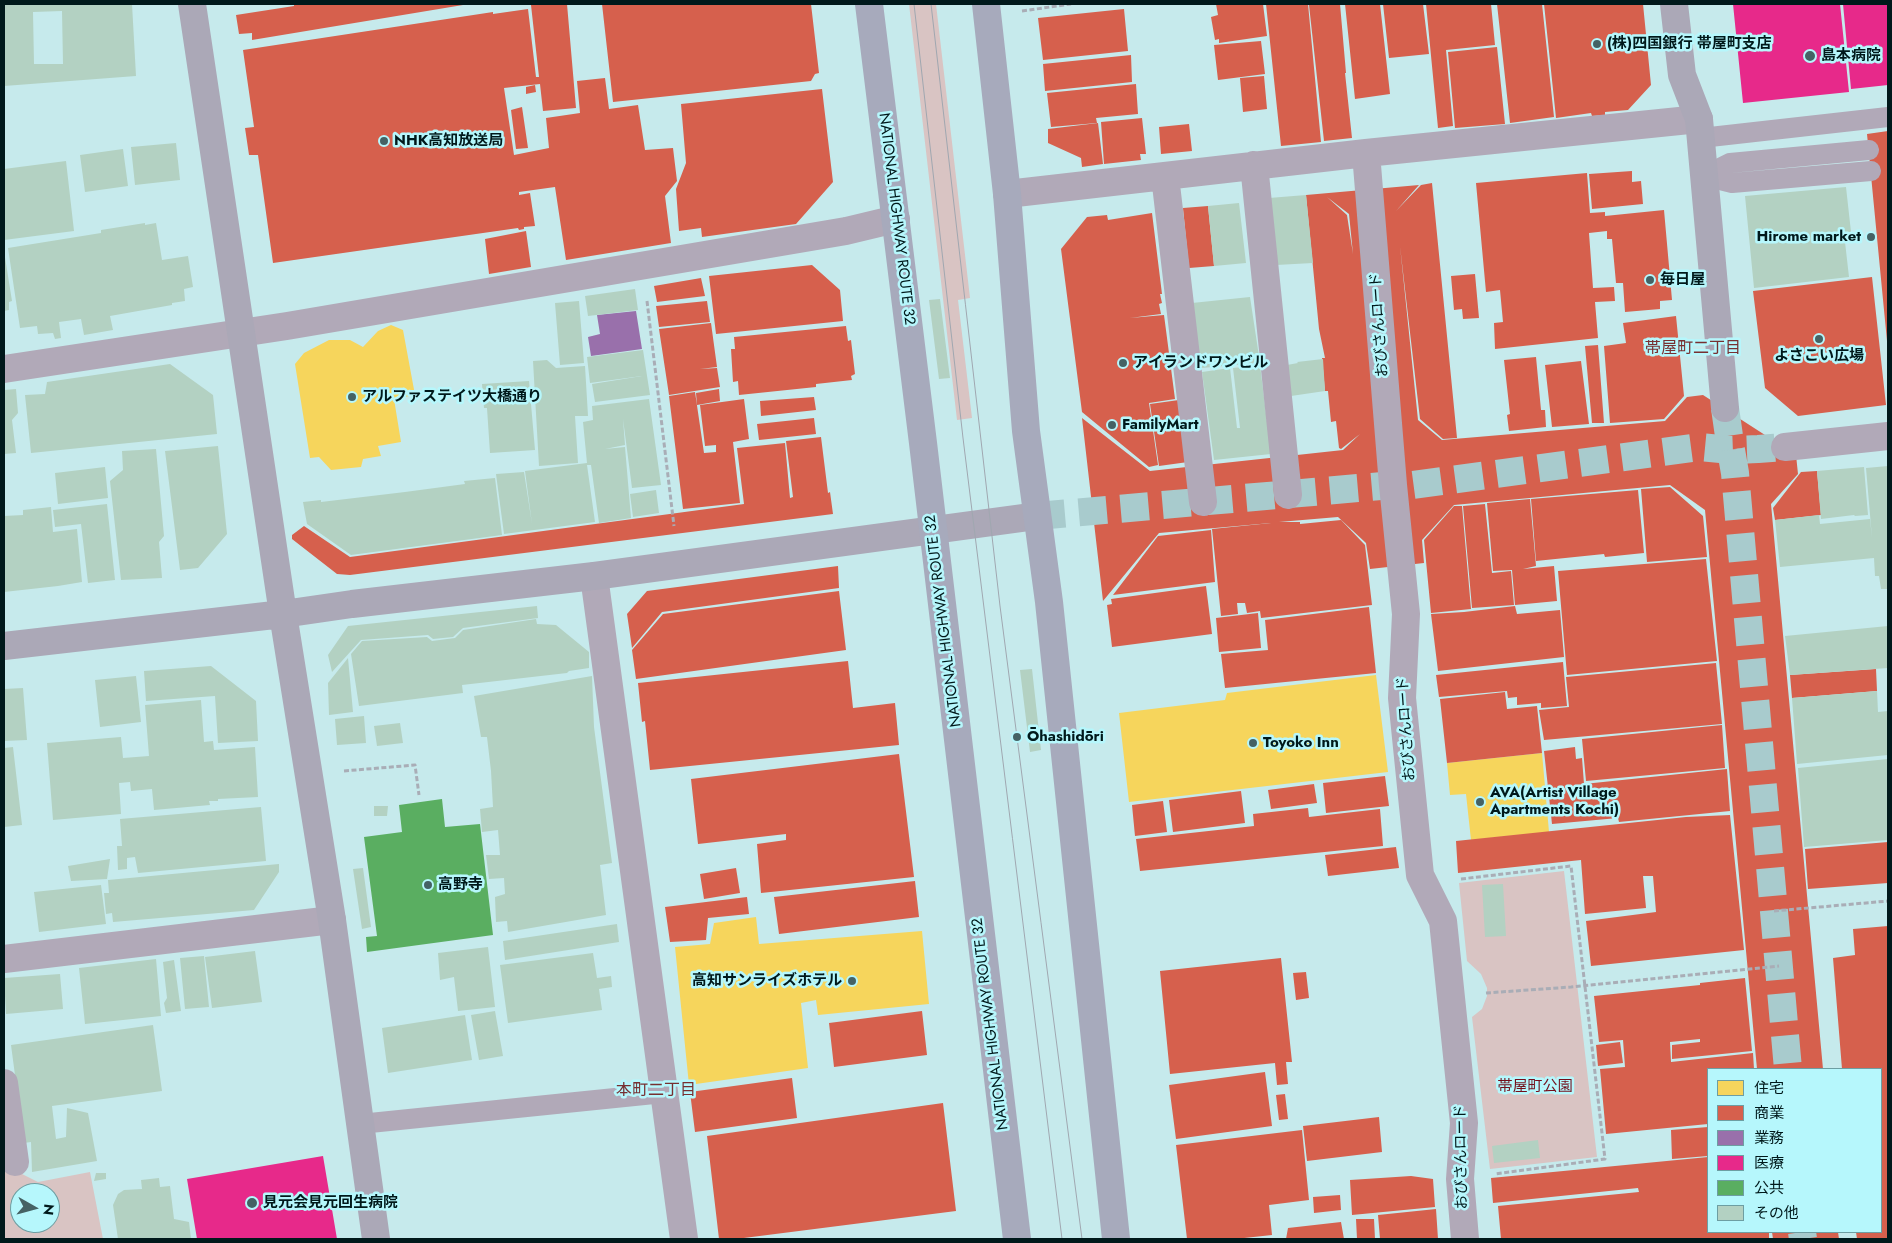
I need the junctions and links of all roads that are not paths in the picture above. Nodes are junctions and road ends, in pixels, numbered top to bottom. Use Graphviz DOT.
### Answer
graph roads {
  1 [pos="192,4"];
  2 [pos="869,4"];
  3 [pos="986,4"];
  4 [pos="1674,4"];
  5 [pos="1888,117"];
  6 [pos="1700,129"];
  7 [pos="1869,150"];
  8 [pos="1366,153"];
  9 [pos="1254,165"];
  10 [pos="1871,171"];
  11 [pos="1165,176"];
  12 [pos="1704,176"];
  13 [pos="1007,194"];
  14 [pos="896,219"];
  15 [pos="242,334"];
  16 [pos="4,369"];
  17 [pos="1725,408"];
  18 [pos="1888,436"];
  19 [pos="1785,447"];
  20 [pos="1288,495"];
  21 [pos="1203,502"];
  22 [pos="1037,516"];
  23 [pos="933,530"];
  24 [pos="594,576"];
  25 [pos="283,614"];
  26 [pos="4,646"];
  27 [pos="332,920"];
  28 [pos="4,959"];
  29 [pos="4,1083"];
  30 [pos="664,1093"];
  31 [pos="360,1124"];
  32 [pos="15,1162"];
  33 [pos="376,1239"];
  34 [pos="684,1239"];
  35 [pos="1017,1239"];
  36 [pos="1116,1239"];
  37 [pos="1465,1239"];
  1 -- 15 [label="street"];
  2 -- 14 [label="highway, NATIONAL HIGHWAY ROUTE 32"];
  3 -- 13 [label="highway"];
  4 -- 6 [label="street"];
  5 -- 6 [label="lane"];
  6 -- 8 [label="street"];
  6 -- 12 [label="street"];
  7 -- 12 [label="lane"];
  8 -- 9 [label="street"];
  8 -- 37 [label="street, おびさんロード"];
  9 -- 11 [label="street"];
  9 -- 20 [label="street"];
  10 -- 12 [label="lane"];
  11 -- 13 [label="street"];
  11 -- 21 [label="street"];
  12 -- 17 [label="street"];
  13 -- 22 [label="highway"];
  14 -- 15 [label="street"];
  14 -- 23 [label="highway, NATIONAL HIGHWAY ROUTE 32"];
  15 -- 16 [label="street"];
  15 -- 25 [label="street"];
  18 -- 19 [label="street"];
  22 -- 23 [label="street"];
  22 -- 36 [label="highway"];
  23 -- 24 [label="street"];
  23 -- 35 [label="highway, NATIONAL HIGHWAY ROUTE 32"];
  24 -- 25 [label="street"];
  24 -- 30 [label="street"];
  25 -- 26 [label="street"];
  25 -- 27 [label="street"];
  27 -- 28 [label="street"];
  27 -- 31 [label="street"];
  29 -- 32 [label="street"];
  30 -- 31 [label="lane"];
  30 -- 34 [label="street"];
  31 -- 33 [label="street"];
}
